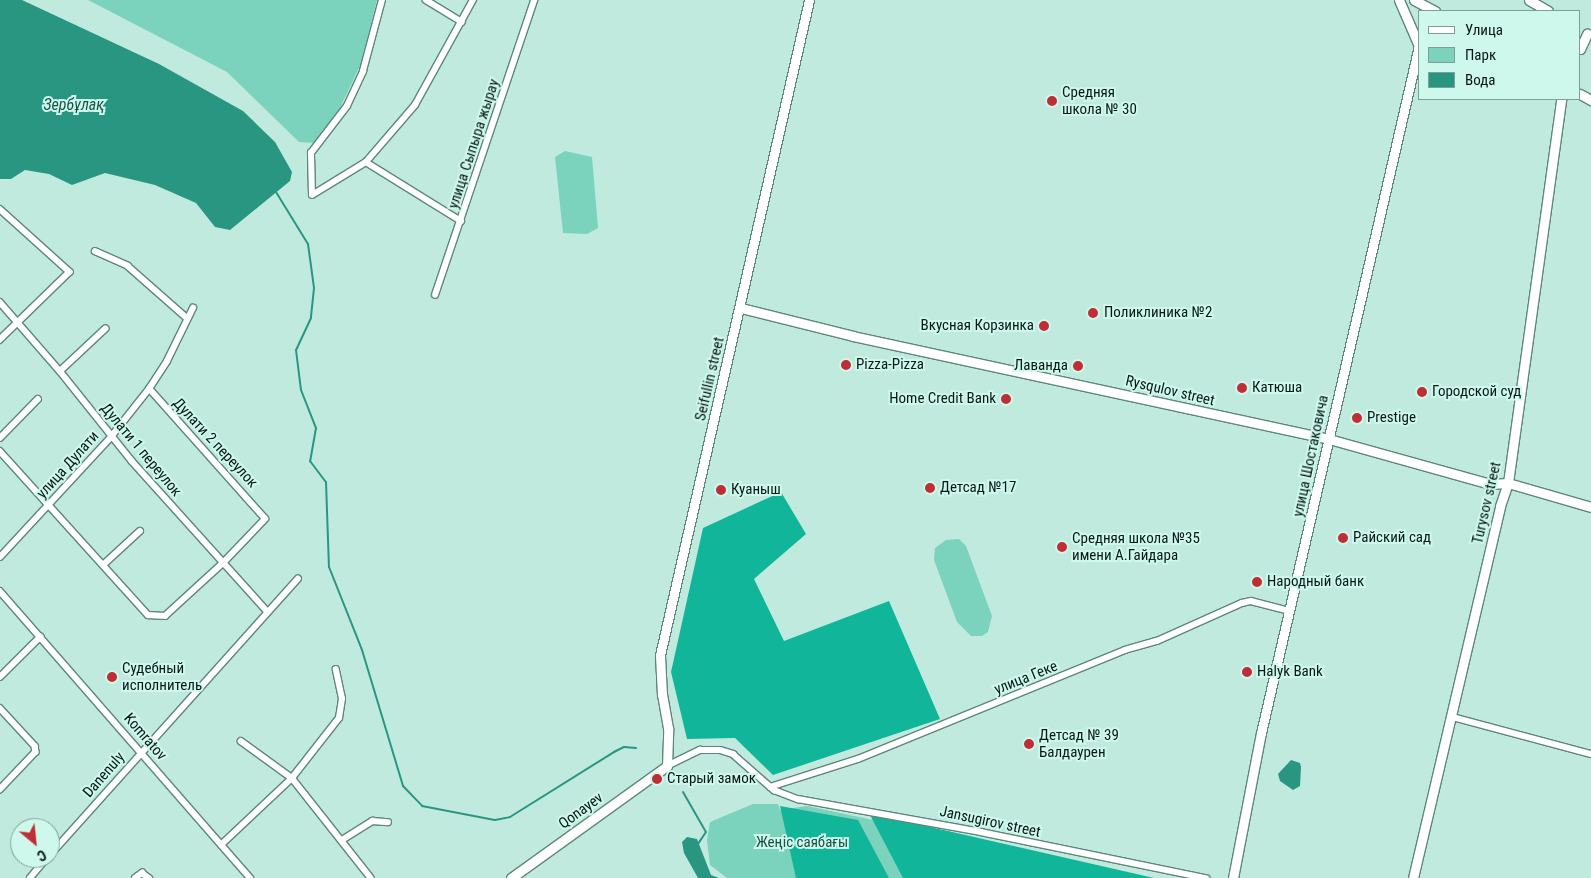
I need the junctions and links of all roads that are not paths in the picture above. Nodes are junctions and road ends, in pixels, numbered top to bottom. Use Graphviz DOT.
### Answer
graph roads {
  1 [pos="382,0"];
  2 [pos="426,0"];
  3 [pos="472,0"];
  4 [pos="533,0"];
  5 [pos="809,0"];
  6 [pos="1398,0"];
  7 [pos="1414,0"];
  8 [pos="1529,0"];
  9 [pos="1430,7"];
  10 [pos="1546,10"];
  11 [pos="462,22"];
  12 [pos="1586,34"];
  13 [pos="1418,41"];
  14 [pos="1581,46"];
  15 [pos="1418,47"];
  16 [pos="1561,100"];
  17 [pos="366,162"];
  18 [pos="0,209"];
  19 [pos="461,221"];
  20 [pos="95,250"];
  21 [pos="435,295"];
  22 [pos="0,302"];
  23 [pos="193,308"];
  24 [pos="741,308"];
  25 [pos="187,318"];
  26 [pos="18,323"];
  27 [pos="104,330"];
  28 [pos="0,340"];
  29 [pos="60,370"];
  30 [pos="148,389"];
  31 [pos="38,399"];
  32 [pos="111,437"];
  33 [pos="0,438"];
  34 [pos="1329,439"];
  35 [pos="0,451"];
  36 [pos="1508,483"];
  37 [pos="48,505"];
  38 [pos="1591,507"];
  39 [pos="140,531"];
  40 [pos="0,557"];
  41 [pos="223,563"];
  42 [pos="103,565"];
  43 [pos="298,578"];
  44 [pos="0,591"];
  45 [pos="267,611"];
  46 [pos="1290,611"];
  47 [pos="40,637"];
  48 [pos="336,670"];
  49 [pos="0,677"];
  50 [pos="0,708"];
  51 [pos="1453,717"];
  52 [pos="241,741"];
  53 [pos="141,752"];
  54 [pos="1591,754"];
  55 [pos="667,766"];
  56 [pos="292,778"];
  57 [pos="770,787"];
  58 [pos="0,789"];
  59 [pos="388,822"];
  60 [pos="342,840"];
  61 [pos="60,844"];
  62 [pos="221,846"];
  63 [pos="38,868"];
  64 [pos="30,878"];
  65 [pos="135,878"];
  66 [pos="148,878"];
  67 [pos="250,878"];
  68 [pos="370,878"];
  69 [pos="511,878"];
  70 [pos="1206,878"];
  71 [pos="1233,878"];
  72 [pos="1413,878"];
  1 -- 17 [label="street"];
  2 -- 11 [label="street"];
  3 -- 11 [label="street"];
  4 -- 19 [label="street, улица Сыпыра жырау"];
  5 -- 24 [label="street, Seifullin street"];
  6 -- 13 [label="street"];
  7 -- 9 [label="street"];
  8 -- 10 [label="street"];
  11 -- 17 [label="street"];
  12 -- 14 [label="street"];
  15 -- 34 [label="street, улица Шостаковича"];
  16 -- 36 [label="street, Turysov street"];
  17 -- 19 [label="street"];
  18 -- 26 [label="street"];
  19 -- 21 [label="street, улица Сыпыра жырау"];
  20 -- 25 [label="street"];
  22 -- 26 [label="street, Дулати 1 переулок"];
  23 -- 25 [label="street, улица Дулати"];
  24 -- 34 [label="street, Rysqulov street"];
  24 -- 55 [label="street, Seifullin street"];
  25 -- 30 [label="street, улица Дулати"];
  26 -- 28 [label="street"];
  26 -- 29 [label="street, Дулати 1 переулок"];
  27 -- 29 [label="street"];
  29 -- 32 [label="street, Дулати 1 переулок"];
  30 -- 32 [label="street, улица Дулати"];
  30 -- 41 [label="street, Дулати 2 переулок"];
  31 -- 33 [label="street"];
  32 -- 37 [label="street, улица Дулати"];
  32 -- 41 [label="street, Дулати 1 переулок"];
  34 -- 36 [label="street, Rysqulov street"];
  34 -- 46 [label="street, улица Шостаковича"];
  35 -- 37 [label="street"];
  36 -- 38 [label="street, Rysqulov street"];
  36 -- 51 [label="street, Turysov street"];
  37 -- 40 [label="street, улица Дулати"];
  37 -- 42 [label="street"];
  39 -- 42 [label="street"];
  41 -- 42 [label="street"];
  41 -- 45 [label="street, Дулати 1 переулок"];
  43 -- 45 [label="street, Danenuly"];
  44 -- 47 [label="street, Komratov"];
  45 -- 53 [label="street, Danenuly"];
  46 -- 57 [label="street, улица Геке"];
  46 -- 71 [label="street, улица Шостаковича"];
  47 -- 49 [label="street"];
  47 -- 53 [label="street, Komratov"];
  48 -- 56 [label="street"];
  50 -- 58 [label="street"];
  51 -- 54 [label="street"];
  51 -- 72 [label="street, Turysov street"];
  52 -- 56 [label="street"];
  53 -- 61 [label="street, Danenuly"];
  53 -- 62 [label="street, Komratov"];
  55 -- 57 [label="street, Jansugirov street"];
  55 -- 69 [label="street, Qonayev"];
  56 -- 60 [label="street"];
  56 -- 62 [label="street"];
  57 -- 70 [label="street, Jansugirov street"];
  59 -- 60 [label="street"];
  60 -- 68 [label="street"];
  62 -- 67 [label="street, Komratov"];
  63 -- 64 [label="street"];
  65 -- 66 [label="street"];
}
